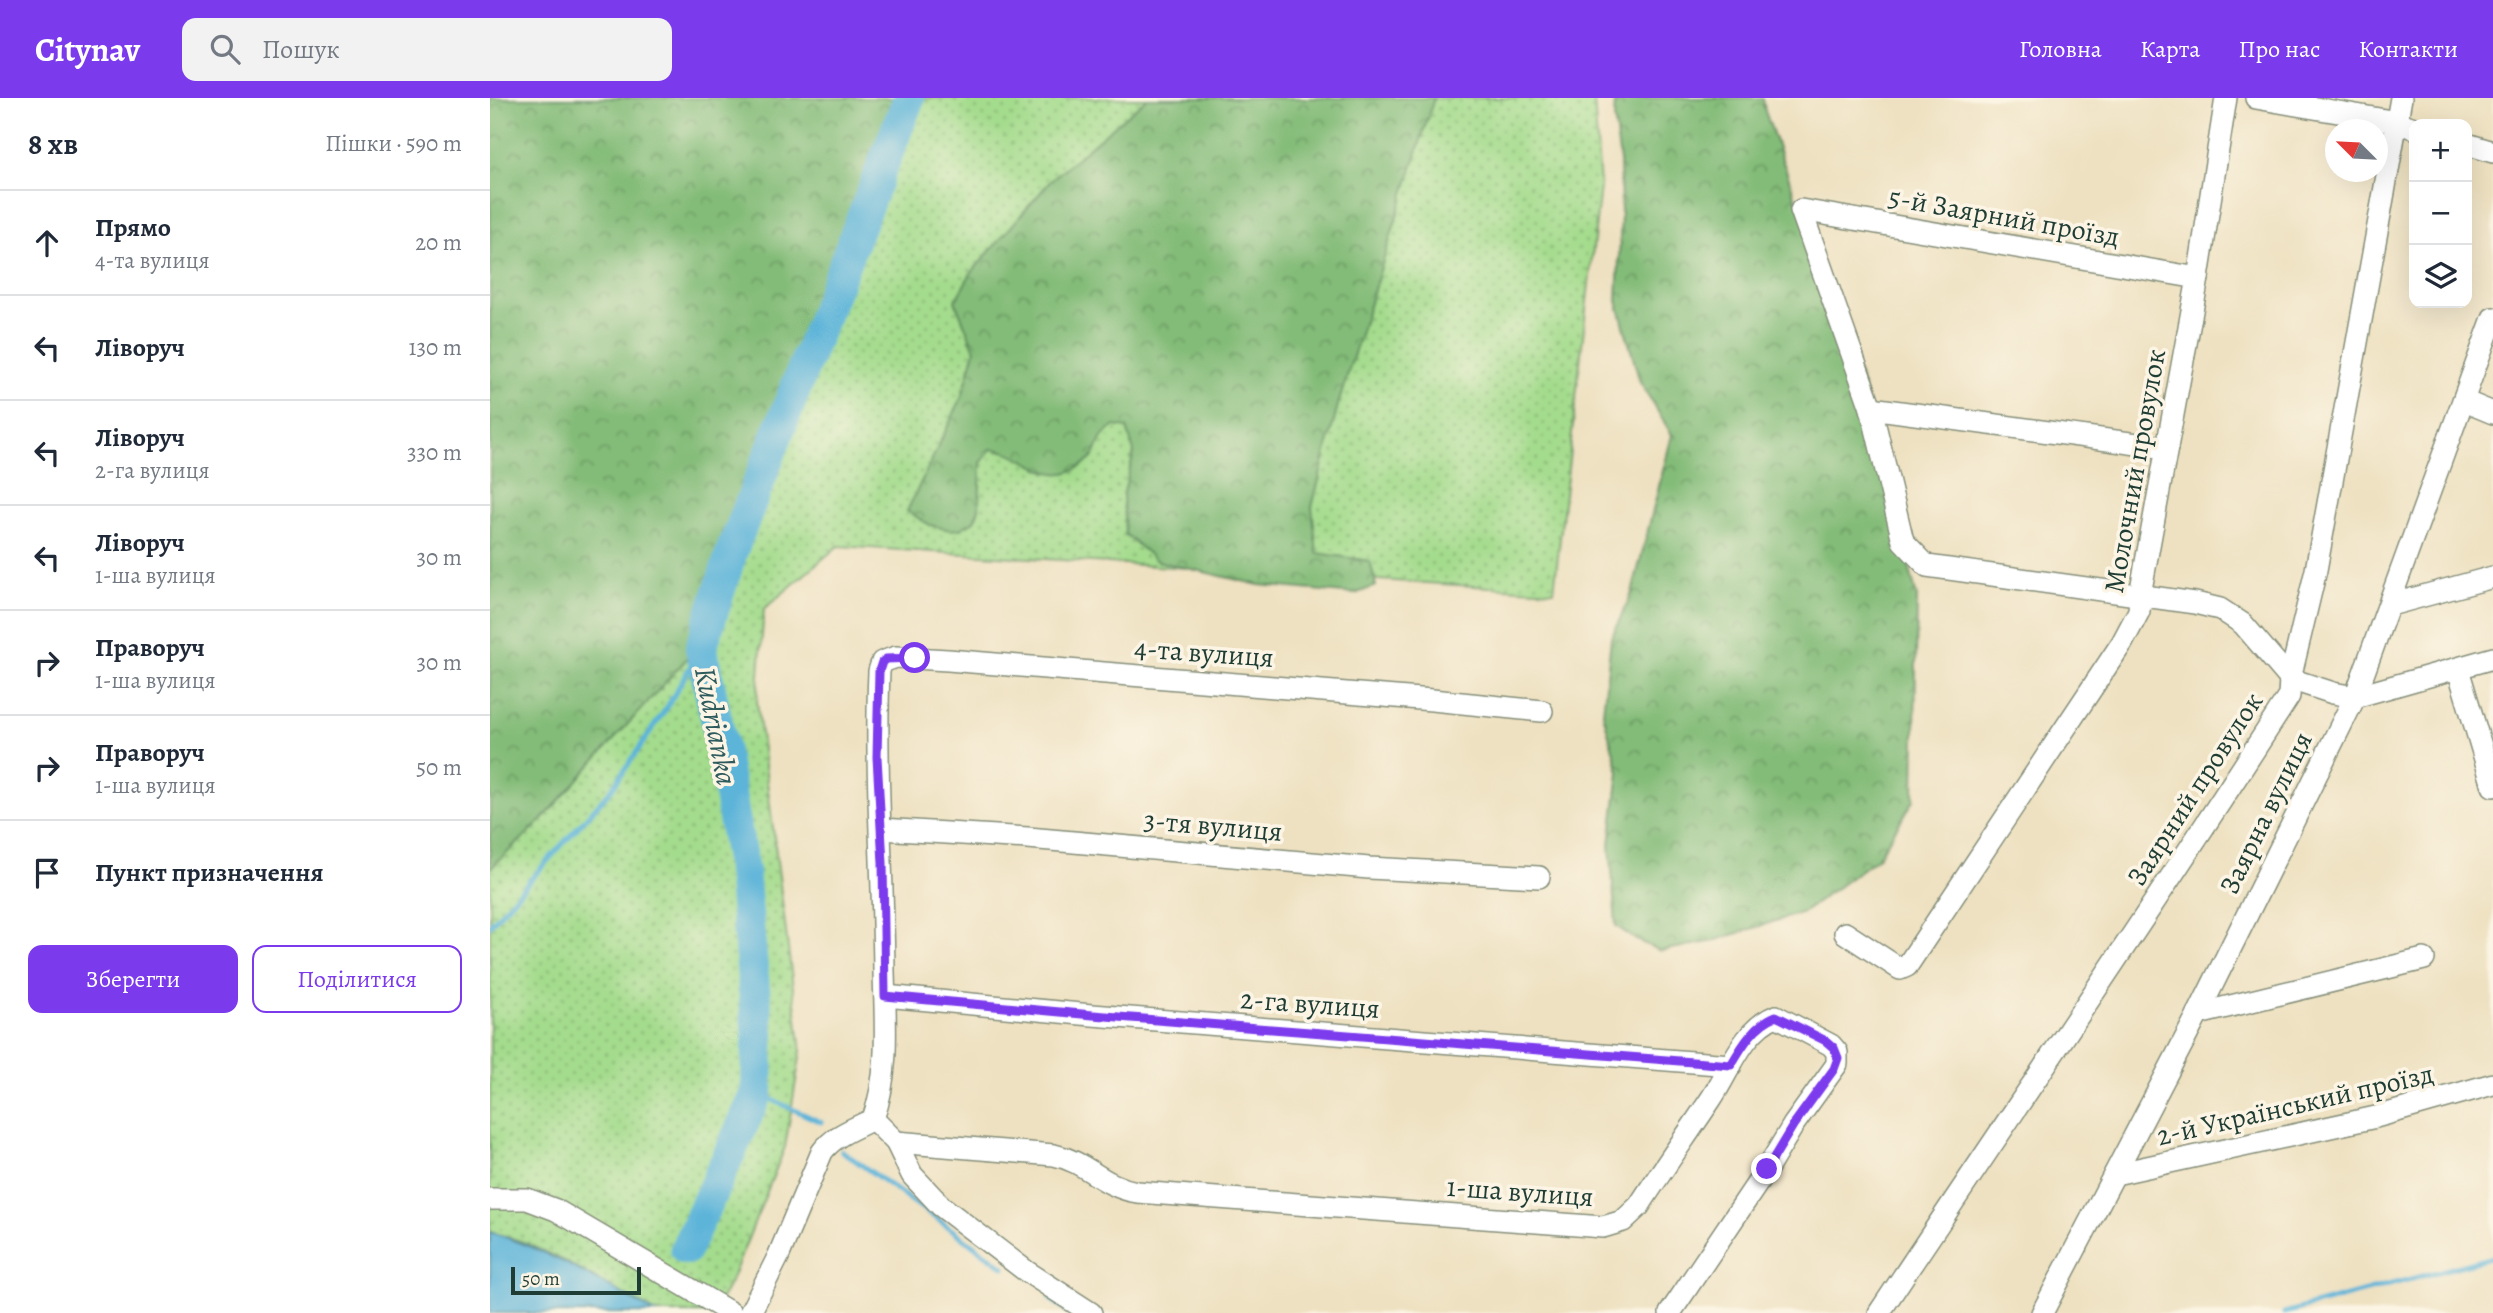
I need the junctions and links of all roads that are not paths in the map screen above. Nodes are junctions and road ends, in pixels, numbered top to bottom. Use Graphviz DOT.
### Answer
graph roads {
  1 [pos="2226,98"];
  2 [pos="2256,98"];
  3 [pos="2401,98"];
  4 [pos="2406,125"];
  5 [pos="2472,146"];
  6 [pos="2493,152"];
  7 [pos="2198,278"];
  8 [pos="2493,318"];
  9 [pos="2464,401"];
  10 [pos="1871,408"];
  11 [pos="2493,413"];
  12 [pos="2167,448"];
  13 [pos="2493,577"];
  14 [pos="2140,595"];
  15 [pos="2390,605"];
  16 [pos="2493,658"];
  17 [pos="2458,669"];
  18 [pos="2290,679"];
  19 [pos="2356,697"];
  20 [pos="1542,712"];
  21 [pos="2493,786"];
  22 [pos="881,829"];
  23 [pos="1539,877"];
  24 [pos="1845,933"];
  25 [pos="2424,959"];
  26 [pos="885,996"];
  27 [pos="2198,1013"];
  28 [pos="1731,1065"];
  29 [pos="2490,1085"];
  30 [pos="873,1119"];
  31 [pos="896,1142"];
  32 [pos="2115,1174"];
  33 [pos="490,1199"];
  34 [pos="731,1313"];
  35 [pos="750,1313"];
  36 [pos="1091,1313"];
  37 [pos="1670,1313"];
  38 [pos="1879,1313"];
  39 [pos="2042,1313"];
  1 -- 7 [label="street, Молочний провулок"];
  2 -- 4 [label="street"];
  3 -- 4 [label="street, Заярний провулок"];
  4 -- 18 [label="street, Заярний провулок"];
  5 -- 6 [label="street"];
  7 -- 10 [label="street, 5-й Заярний проїзд"];
  7 -- 12 [label="street, Молочний провулок"];
  8 -- 9 [label="street, Заярна вулиця"];
  9 -- 11 [label="street"];
  9 -- 15 [label="street, Заярна вулиця"];
  10 -- 12 [label="street"];
  10 -- 14 [label="street"];
  12 -- 14 [label="street, Молочний провулок"];
  13 -- 15 [label="street"];
  14 -- 18 [label="street"];
  14 -- 24 [label="street, Молочний провулок"];
  15 -- 19 [label="street, Заярна вулиця"];
  16 -- 17 [label="street"];
  17 -- 19 [label="street"];
  17 -- 21 [label="street"];
  18 -- 19 [label="street"];
  18 -- 38 [label="street, Заярний провулок"];
  19 -- 27 [label="street, Заярна вулиця"];
  20 -- 22 [label="street, 4-та вулиця"];
  22 -- 23 [label="street, 3-тя вулиця"];
  22 -- 26 [label="street"];
  25 -- 27 [label="street"];
  26 -- 28 [label="street, 2-га вулиця"];
  26 -- 30 [label="street"];
  27 -- 32 [label="street, Заярна вулиця"];
  28 -- 31 [label="street, 1-ша вулиця"];
  28 -- 37 [label="street, 1-ша вулиця"];
  29 -- 32 [label="street, 2-й Український проїзд"];
  30 -- 31 [label="street"];
  30 -- 35 [label="street"];
  31 -- 36 [label="street"];
  32 -- 39 [label="street, Заярна вулиця"];
  33 -- 34 [label="street"];
}
